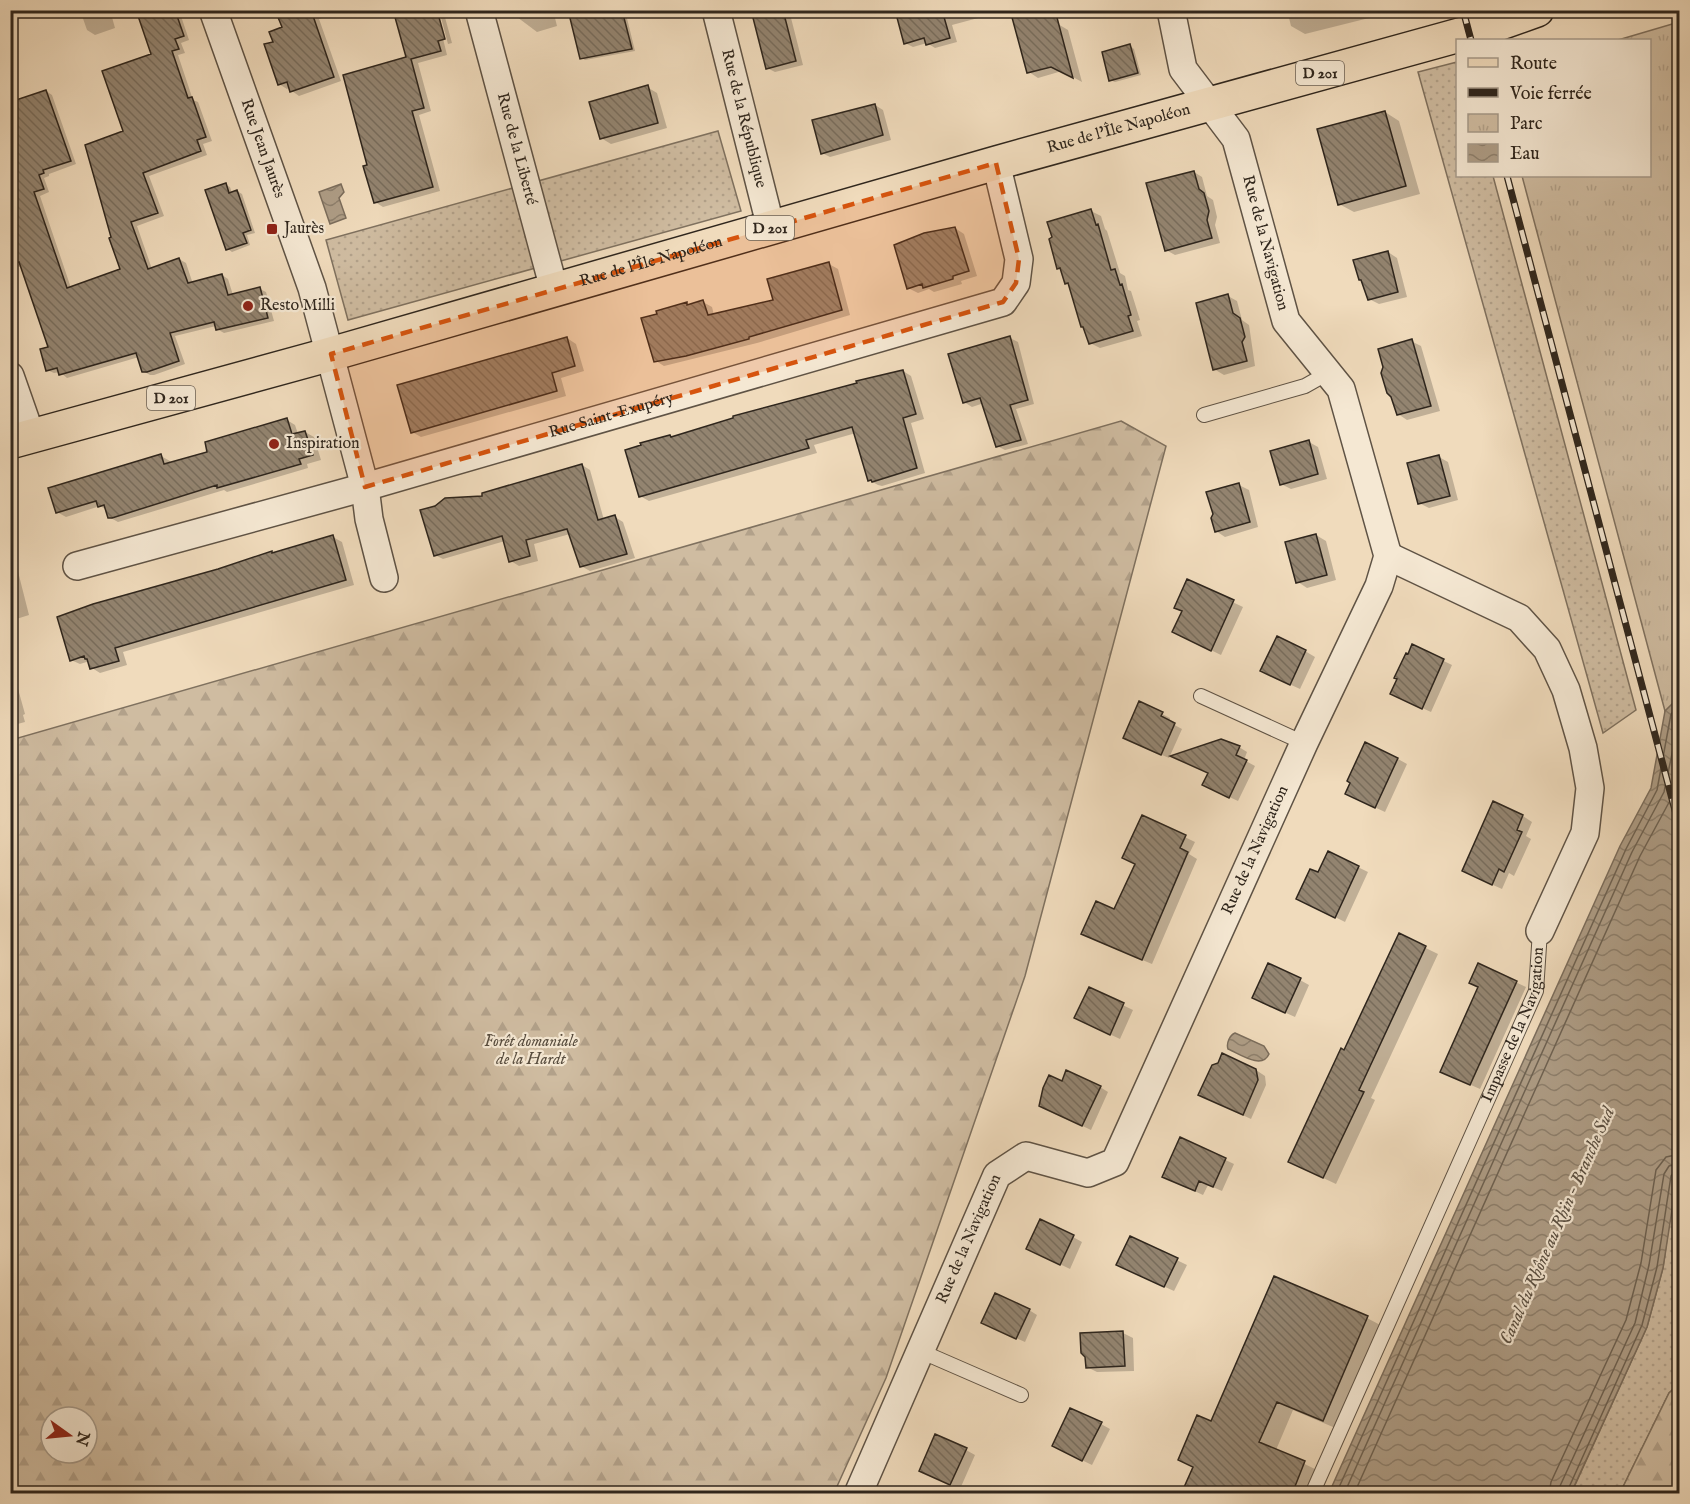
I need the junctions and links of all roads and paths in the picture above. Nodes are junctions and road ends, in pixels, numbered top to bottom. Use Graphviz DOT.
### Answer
graph roads {
  1 [pos="213,10"];
  2 [pos="479,10"];
  3 [pos="716,10"];
  4 [pos="1171,10"];
  5 [pos="1537,10"];
  6 [pos="1210,104"];
  7 [pos="996,163"];
  8 [pos="771,228"];
  9 [pos="554,289"];
  10 [pos="331,354"];
  11 [pos="1328,372"];
  12 [pos="10,376"];
  13 [pos="1204,415"];
  14 [pos="21,439"];
  15 [pos="366,487"];
  16 [pos="1388,556"];
  17 [pos="77,566"];
  18 [pos="384,578"];
  19 [pos="1201,696"];
  20 [pos="1304,743"];
  21 [pos="1540,931"];
  22 [pos="920,1351"];
  23 [pos="1021,1395"];
  24 [pos="858,1494"];
  25 [pos="1312,1494"];
  1 -- 10 [label="street, Rue Jean Jaurès"];
  2 -- 9 [label="street, Rue de la Liberté"];
  3 -- 8 [label="street, Rue de la République"];
  4 -- 6 [label="street, Rue de la Navigation"];
  5 -- 6 [label="main road, Rue de l'Île Napoléon / D 201"];
  6 -- 7 [label="main road, Rue de l'Île Napoléon / D 201"];
  6 -- 11 [label="street, Rue de la Navigation"];
  7 -- 8 [label="main road, Rue de l'Île Napoléon / D 201"];
  7 -- 15 [label="street, Rue Saint-Exupéry"];
  8 -- 9 [label="main road, Rue de l'Île Napoléon / D 201"];
  9 -- 10 [label="main road, Rue de l'Île Napoléon / D 201"];
  10 -- 14 [label="main road, Rue de l'Île Napoléon / D 201"];
  10 -- 15 [label="street, Rue Jean Jaurès"];
  11 -- 13 [label="lane"];
  11 -- 16 [label="street, Rue de la Navigation"];
  12 -- 14 [label="street"];
  15 -- 17 [label="street, Rue Saint-Exupéry"];
  15 -- 18 [label="street, Rue Jean Jaurès"];
  16 -- 20 [label="street, Rue de la Navigation"];
  16 -- 21 [label="street, Impasse de la Navigation"];
  19 -- 20 [label="lane"];
  20 -- 22 [label="street, Rue de la Navigation"];
  21 -- 25 [label="lane, Impasse de la Navigation"];
  22 -- 23 [label="lane"];
  22 -- 24 [label="street, Rue de la Navigation"];
}
